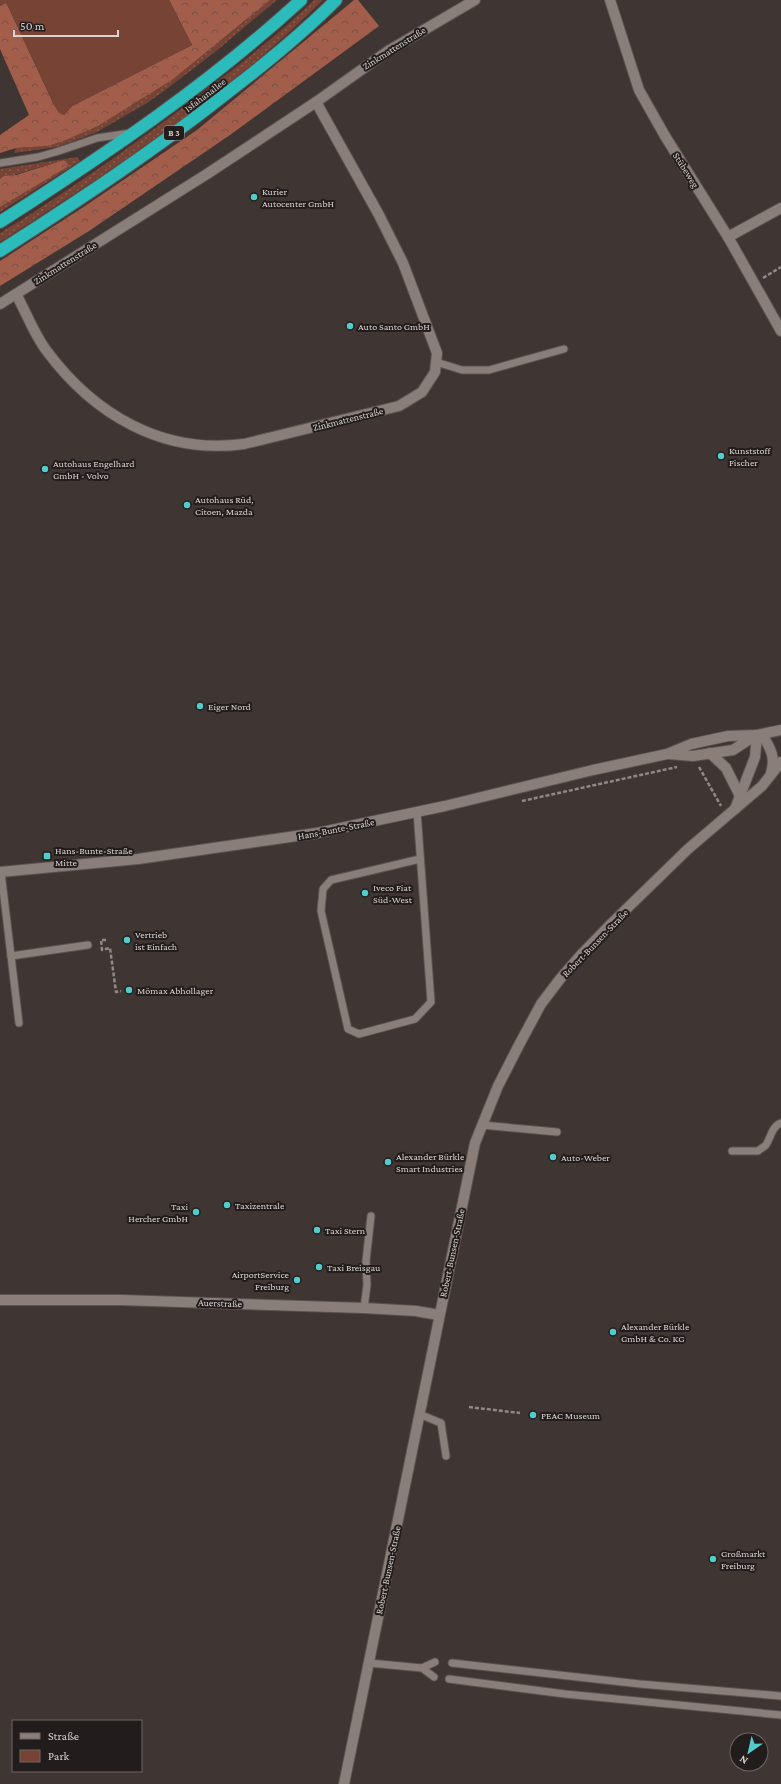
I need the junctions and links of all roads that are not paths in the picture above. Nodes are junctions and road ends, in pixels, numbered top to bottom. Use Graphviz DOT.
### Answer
graph roads {
  1 [pos="301,0"];
  2 [pos="336,0"];
  3 [pos="475,0"];
  4 [pos="610,0"];
  5 [pos="316,102"];
  6 [pos="137,132"];
  7 [pos="0,163"];
  8 [pos="781,208"];
  9 [pos="0,222"];
  10 [pos="728,237"];
  11 [pos="0,251"];
  12 [pos="16,294"];
  13 [pos="0,304"];
  14 [pos="781,331"];
  15 [pos="564,349"];
  16 [pos="436,362"];
  17 [pos="781,730"];
  18 [pos="760,734"];
  19 [pos="710,753"];
  20 [pos="667,754"];
  21 [pos="781,762"];
  22 [pos="770,775"];
  23 [pos="739,794"];
  24 [pos="735,809"];
  25 [pos="417,812"];
  26 [pos="420,859"];
  27 [pos="1,872"];
  28 [pos="88,945"];
  29 [pos="12,956"];
  30 [pos="19,1023"];
  31 [pos="781,1122"];
  32 [pos="482,1125"];
  33 [pos="557,1132"];
  34 [pos="732,1151"];
  35 [pos="371,1216"];
  36 [pos="0,1300"];
  37 [pos="364,1308"];
  38 [pos="440,1315"];
  39 [pos="420,1414"];
  40 [pos="446,1456"];
  41 [pos="435,1662"];
  42 [pos="369,1663"];
  43 [pos="452,1663"];
  44 [pos="422,1668"];
  45 [pos="434,1677"];
  46 [pos="450,1680"];
  47 [pos="781,1696"];
  48 [pos="781,1716"];
  49 [pos="344,1784"];
  1 -- 6 [label="highway, Isfahanallee / B 3"];
  2 -- 11 [label="highway, Isfahanallee / B 3"];
  3 -- 5 [label="street, Zinkmattenstraße"];
  4 -- 10 [label="street, Stübeweg"];
  5 -- 12 [label="street, Zinkmattenstraße"];
  5 -- 16 [label="street, Zinkmattenstraße"];
  6 -- 7 [label="lane"];
  6 -- 9 [label="highway, Isfahanallee / B 3"];
  8 -- 10 [label="street"];
  10 -- 14 [label="street, Stübeweg"];
  12 -- 13 [label="street, Zinkmattenstraße"];
  12 -- 16 [label="street, Zinkmattenstraße"];
  15 -- 16 [label="lane"];
  17 -- 18 [label="street, Hans-Bunte-Straße"];
  18 -- 19 [label="street, Hans-Bunte-Straße"];
  18 -- 20 [label="street, Hans-Bunte-Straße"];
  18 -- 22 [label="street"];
  18 -- 23 [label="street"];
  19 -- 20 [label="street, Hans-Bunte-Straße"];
  19 -- 23 [label="street"];
  20 -- 25 [label="street, Hans-Bunte-Straße"];
  21 -- 22 [label="street, Robert-Bunsen-Straße"];
  22 -- 24 [label="street, Robert-Bunsen-Straße"];
  23 -- 24 [label="street"];
  24 -- 32 [label="street, Robert-Bunsen-Straße"];
  25 -- 26 [label="lane"];
  25 -- 27 [label="street, Hans-Bunte-Straße"];
  26 -- 26 [label="lane"];
  27 -- 29 [label="lane"];
  28 -- 29 [label="lane"];
  29 -- 30 [label="lane"];
  31 -- 34 [label="lane"];
  32 -- 33 [label="lane"];
  32 -- 38 [label="street, Robert-Bunsen-Straße"];
  35 -- 37 [label="lane"];
  36 -- 37 [label="street, Auerstraße"];
  37 -- 38 [label="street, Auerstraße"];
  38 -- 39 [label="street, Robert-Bunsen-Straße"];
  39 -- 40 [label="lane"];
  39 -- 42 [label="street, Robert-Bunsen-Straße"];
  41 -- 44 [label="lane"];
  42 -- 44 [label="lane"];
  42 -- 49 [label="street, Robert-Bunsen-Straße"];
  43 -- 47 [label="lane"];
  44 -- 45 [label="lane"];
  46 -- 48 [label="lane"];
}
